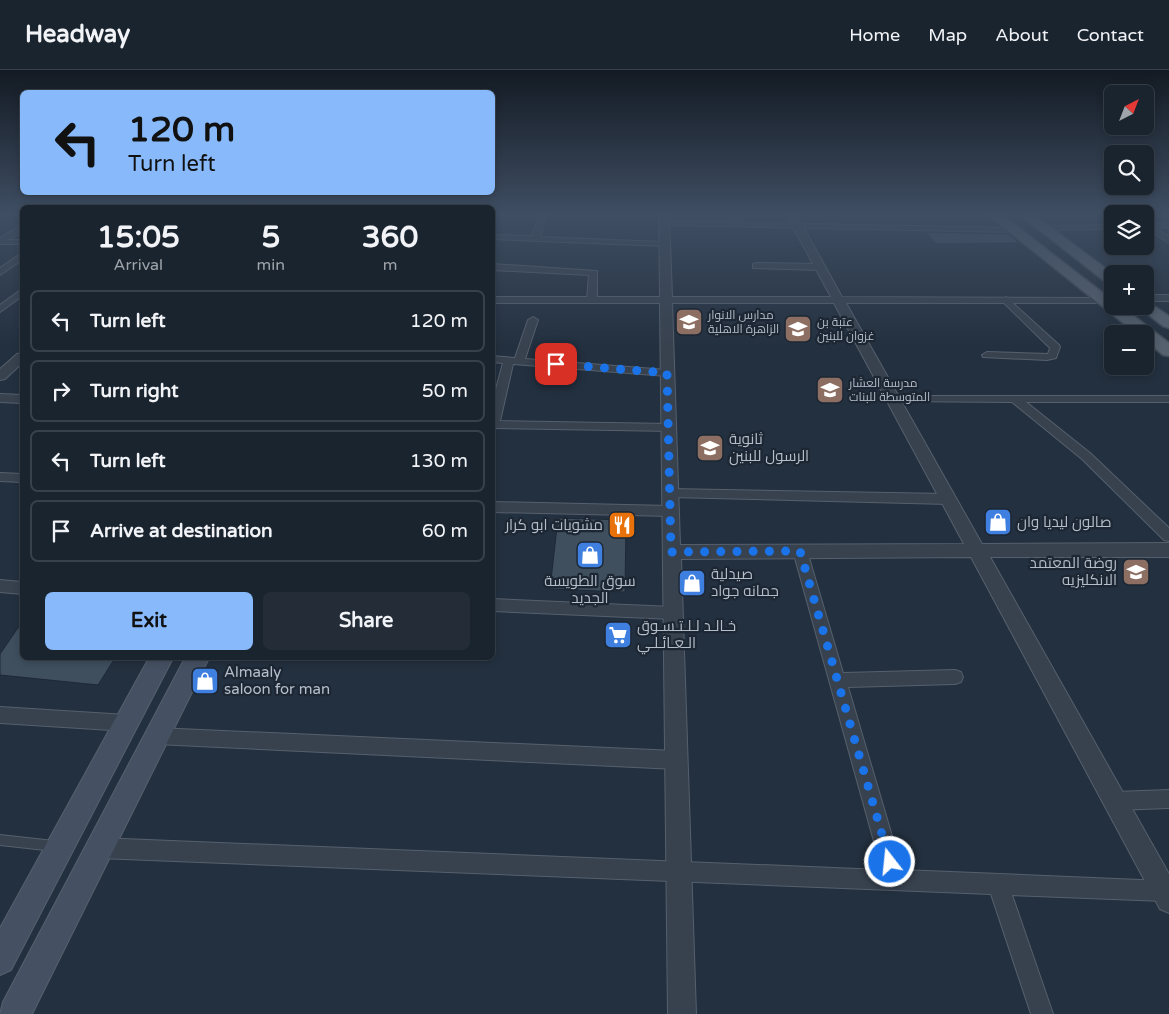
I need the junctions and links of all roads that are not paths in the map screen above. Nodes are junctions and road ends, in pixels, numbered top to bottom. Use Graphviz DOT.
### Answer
graph roads {
  1 [pos="20,258"];
  2 [pos="665,258"];
  3 [pos="815,258"];
  4 [pos="1051,258"];
  5 [pos="1083,258"];
  6 [pos="756,266"];
  7 [pos="820,267"];
  8 [pos="495,268"];
  9 [pos="0,272"];
  10 [pos="1104,274"];
  11 [pos="20,294"];
  12 [pos="1154,298"];
  13 [pos="1169,298"];
  14 [pos="495,300"];
  15 [pos="592,300"];
  16 [pos="666,300"];
  17 [pos="838,300"];
  18 [pos="1006,300"];
  19 [pos="1104,300"];
  20 [pos="0,309"];
  21 [pos="1154,312"];
  22 [pos="1123,315"];
  23 [pos="533,320"];
  24 [pos="1169,323"];
  25 [pos="1169,351"];
  26 [pos="987,355"];
  27 [pos="20,359"];
  28 [pos="495,359"];
  29 [pos="514,361"];
  30 [pos="667,373"];
  31 [pos="0,376"];
  32 [pos="0,398"];
  33 [pos="20,399"];
  34 [pos="893,399"];
  35 [pos="1015,399"];
  36 [pos="1169,399"];
  37 [pos="495,418"];
  38 [pos="495,424"];
  39 [pos="668,428"];
  40 [pos="948,499"];
  41 [pos="670,502"];
  42 [pos="495,507"];
  43 [pos="1169,536"];
  44 [pos="1169,550"];
  45 [pos="800,551"];
  46 [pos="976,551"];
  47 [pos="671,552"];
  48 [pos="0,586"];
  49 [pos="20,588"];
  50 [pos="495,604"];
  51 [pos="673,613"];
  52 [pos="160,660"];
  53 [pos="196,660"];
  54 [pos="955,677"];
  55 [pos="837,680"];
  56 [pos="0,715"];
  57 [pos="127,723"];
  58 [pos="156,736"];
  59 [pos="676,760"];
  60 [pos="1169,799"];
  61 [pos="1115,802"];
  62 [pos="0,840"];
  63 [pos="60,847"];
  64 [pos="99,848"];
  65 [pos="679,872"];
  66 [pos="895,880"];
  67 [pos="998,884"];
  68 [pos="1166,896"];
  69 [pos="0,959"];
  70 [pos="15,1014"];
  71 [pos="682,1014"];
  72 [pos="1042,1014"];
  1 -- 9 [label="street"];
  2 -- 16 [label="street"];
  3 -- 7 [label="street"];
  4 -- 19 [label="main road"];
  5 -- 10 [label="main road"];
  6 -- 7 [label="street"];
  7 -- 17 [label="street"];
  8 -- 15 [label="street"];
  11 -- 20 [label="street"];
  12 -- 13 [label="street"];
  14 -- 15 [label="street"];
  15 -- 16 [label="street"];
  16 -- 17 [label="street"];
  16 -- 30 [label="street"];
  17 -- 18 [label="street"];
  17 -- 34 [label="street"];
  18 -- 19 [label="street"];
  18 -- 26 [label="street"];
  21 -- 24 [label="main road"];
  22 -- 25 [label="main road"];
  23 -- 29 [label="street"];
  27 -- 31 [label="street"];
  28 -- 29 [label="street"];
  29 -- 30 [label="street"];
  29 -- 37 [label="street"];
  30 -- 39 [label="street"];
  32 -- 33 [label="street"];
  34 -- 35 [label="street"];
  34 -- 40 [label="street"];
  35 -- 36 [label="street"];
  35 -- 43 [label="street"];
  38 -- 39 [label="street"];
  39 -- 41 [label="street"];
  40 -- 41 [label="street"];
  40 -- 46 [label="street"];
  41 -- 42 [label="street"];
  41 -- 47 [label="street"];
  44 -- 46 [label="street"];
  45 -- 46 [label="street"];
  45 -- 47 [label="street"];
  45 -- 55 [label="street"];
  46 -- 61 [label="street"];
  47 -- 51 [label="street"];
  48 -- 49 [label="street"];
  50 -- 51 [label="street"];
  51 -- 59 [label="street"];
  52 -- 57 [label="main road"];
  53 -- 58 [label="main road"];
  54 -- 55 [label="street"];
  55 -- 66 [label="street"];
  56 -- 57 [label="street"];
  57 -- 63 [label="main road"];
  58 -- 59 [label="street"];
  58 -- 64 [label="main road"];
  59 -- 65 [label="street"];
  60 -- 61 [label="street"];
  61 -- 68 [label="street"];
  62 -- 63 [label="lane"];
  63 -- 69 [label="main road"];
  64 -- 65 [label="street"];
  64 -- 70 [label="main road"];
  65 -- 66 [label="street"];
  65 -- 71 [label="street"];
  66 -- 67 [label="street"];
  67 -- 68 [label="street"];
  67 -- 72 [label="street"];
}
